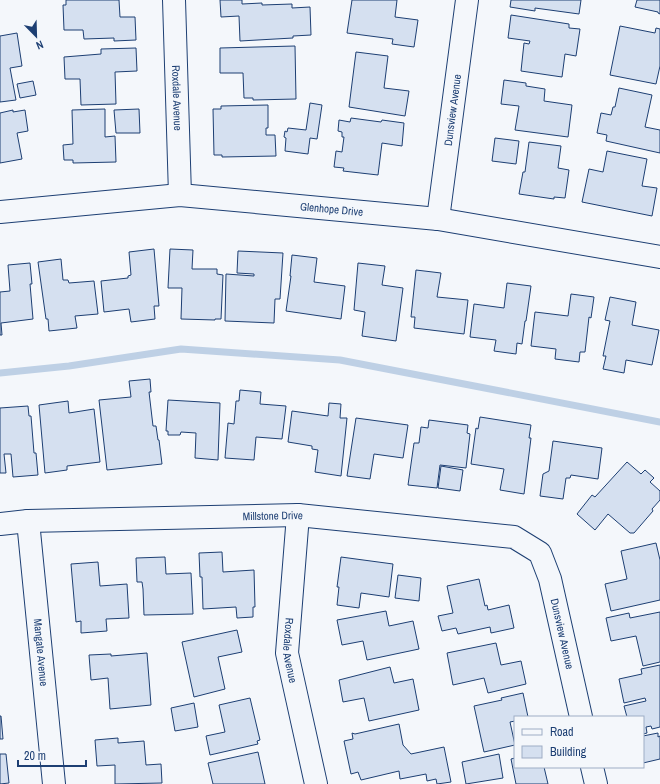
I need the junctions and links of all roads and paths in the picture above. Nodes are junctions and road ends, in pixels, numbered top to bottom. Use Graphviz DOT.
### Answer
graph roads {
  1 [pos="174,0"];
  2 [pos="467,0"];
  3 [pos="180,195"];
  4 [pos="0,212"];
  5 [pos="438,219"];
  6 [pos="660,257"];
  7 [pos="298,515"];
  8 [pos="28,522"];
  9 [pos="0,524"];
  10 [pos="540,553"];
  11 [pos="581,716"];
  12 [pos="592,768"];
  13 [pos="54,784"];
  14 [pos="316,784"];
  15 [pos="596,784"];
  1 -- 3 [label="street, Roxdale Avenue"];
  2 -- 5 [label="street, Dunsview Avenue"];
  3 -- 4 [label="street, Glenhope Drive"];
  3 -- 5 [label="street, Glenhope Drive"];
  5 -- 6 [label="street, Glenhope Drive"];
  7 -- 8 [label="street, Millstone Drive"];
  7 -- 10 [label="street, Millstone Drive"];
  7 -- 14 [label="street, Roxdale Avenue"];
  8 -- 9 [label="street, Millstone Drive"];
  8 -- 13 [label="street, Mangate Avenue"];
  10 -- 11 [label="street, Dunsview Avenue"];
  12 -- 15 [label="street"];
}
